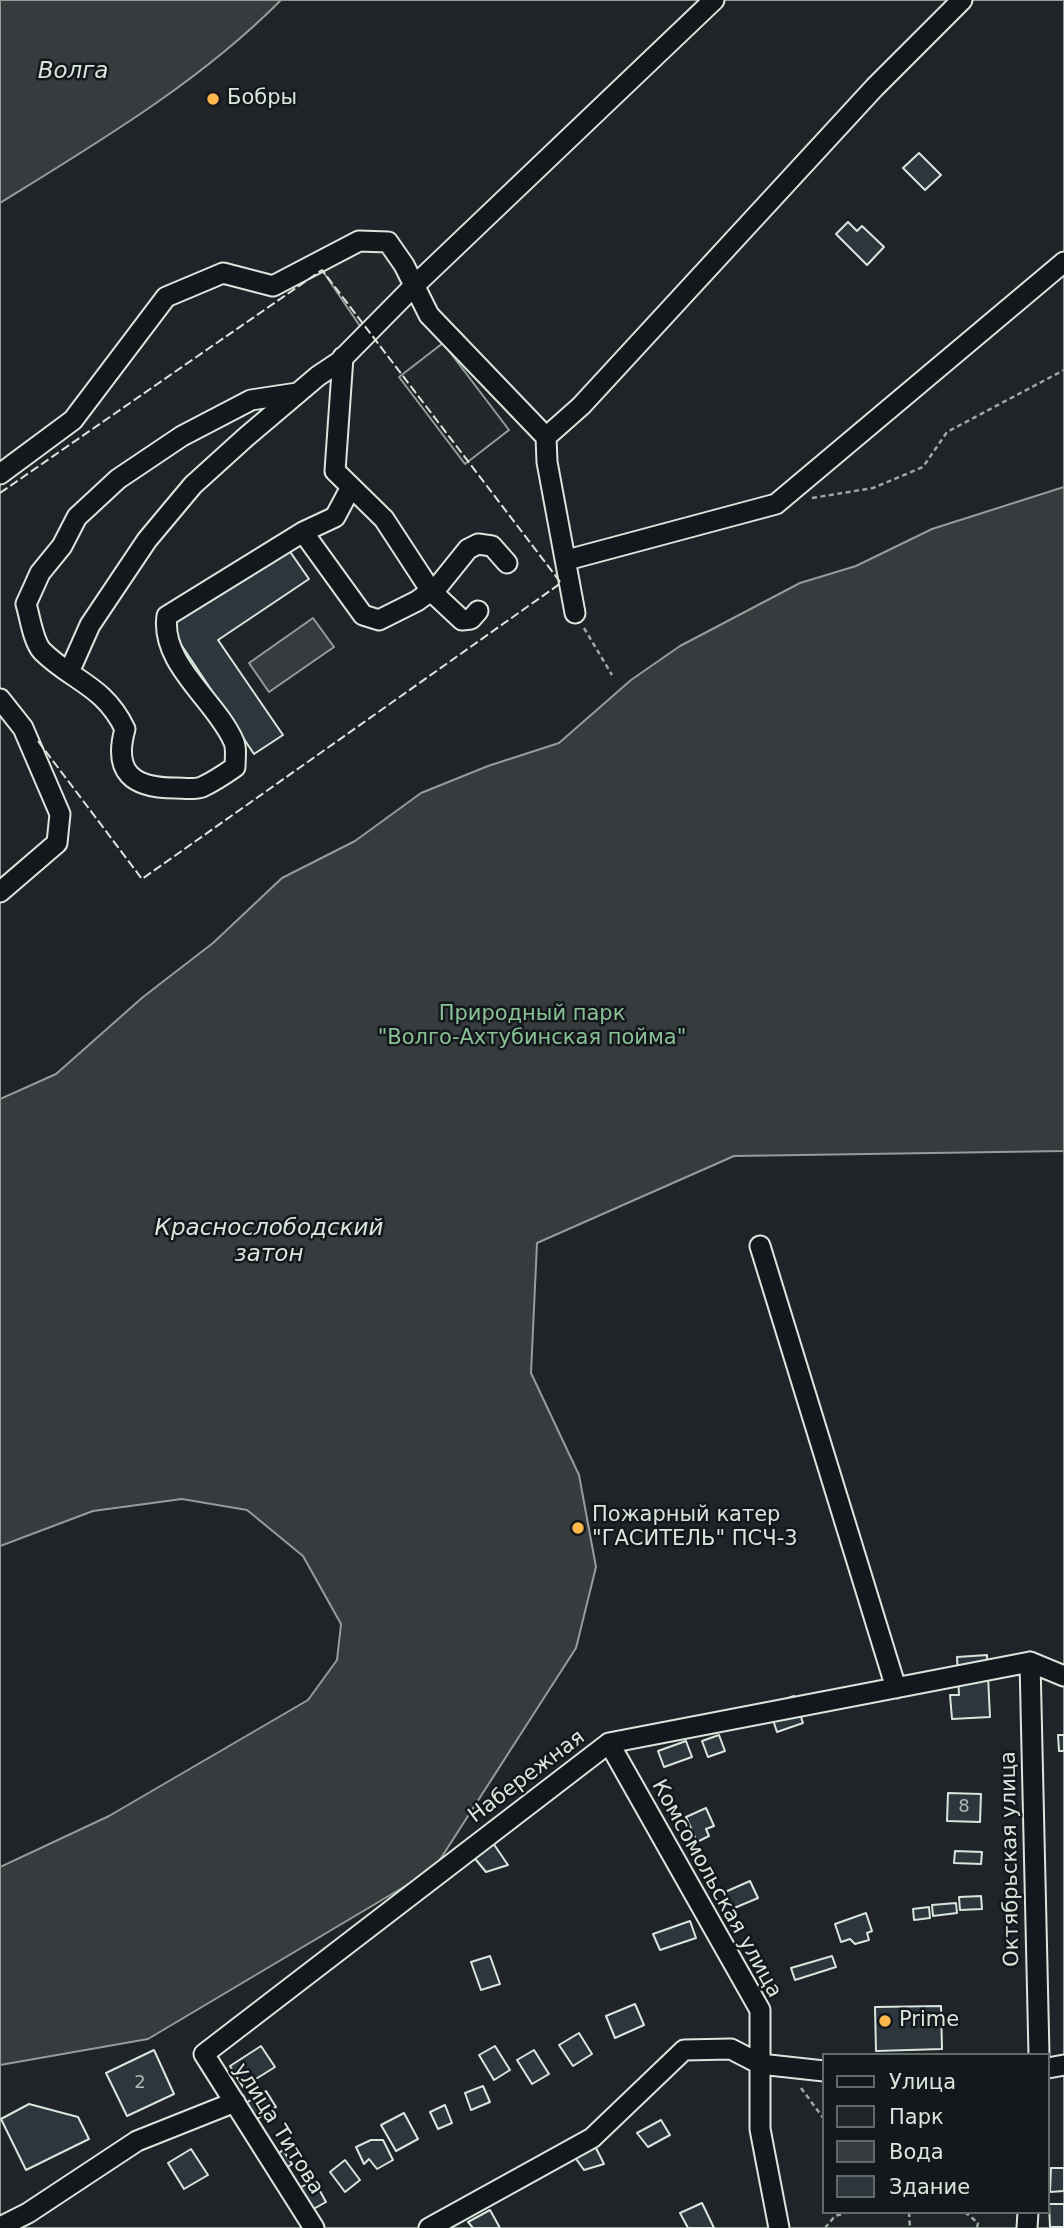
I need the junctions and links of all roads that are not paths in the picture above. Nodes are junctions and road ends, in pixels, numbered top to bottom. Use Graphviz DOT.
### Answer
graph roads {
  1 [pos="714,0"];
  2 [pos="962,0"];
  3 [pos="1064,262"];
  4 [pos="415,285"];
  5 [pos="343,357"];
  6 [pos="297,393"];
  7 [pos="546,437"];
  8 [pos="0,474"];
  9 [pos="351,487"];
  10 [pos="303,532"];
  11 [pos="567,560"];
  12 [pos="507,564"];
  13 [pos="431,591"];
  14 [pos="478,611"];
  15 [pos="575,613"];
  16 [pos="70,670"];
  17 [pos="0,699"];
  18 [pos="0,892"];
  19 [pos="760,1246"];
  20 [pos="1030,1662"];
  21 [pos="1064,1676"];
  22 [pos="896,1688"];
  23 [pos="609,1743"];
  24 [pos="1038,2053"];
  25 [pos="204,2054"];
  26 [pos="760,2064"];
  27 [pos="822,2071"];
  28 [pos="235,2102"];
  29 [pos="0,2227"];
  30 [pos="314,2228"];
  31 [pos="429,2228"];
  32 [pos="779,2228"];
  1 -- 4 [label="street"];
  2 -- 7 [label="street"];
  3 -- 11 [label="street"];
  4 -- 5 [label="street"];
  4 -- 7 [label="street"];
  4 -- 8 [label="street"];
  5 -- 6 [label="street"];
  5 -- 9 [label="street"];
  6 -- 16 [label="street"];
  6 -- 16 [label="street"];
  7 -- 11 [label="street"];
  9 -- 10 [label="street"];
  9 -- 13 [label="street"];
  10 -- 13 [label="street"];
  10 -- 16 [label="street"];
  11 -- 15 [label="street"];
  12 -- 13 [label="street"];
  13 -- 14 [label="street"];
  17 -- 18 [label="street"];
  19 -- 22 [label="street"];
  20 -- 21 [label="street"];
  20 -- 22 [label="street, Набережная"];
  20 -- 24 [label="street, Октябрьская улица"];
  22 -- 23 [label="street, Набережная"];
  23 -- 25 [label="street, Набережная"];
  23 -- 26 [label="street, Комсомольская улица"];
  25 -- 28 [label="street, улица Титова"];
  26 -- 27 [label="street"];
  26 -- 31 [label="street"];
  26 -- 32 [label="street, Комсомольская улица"];
  28 -- 29 [label="street"];
  28 -- 30 [label="street, улица Титова"];
}
